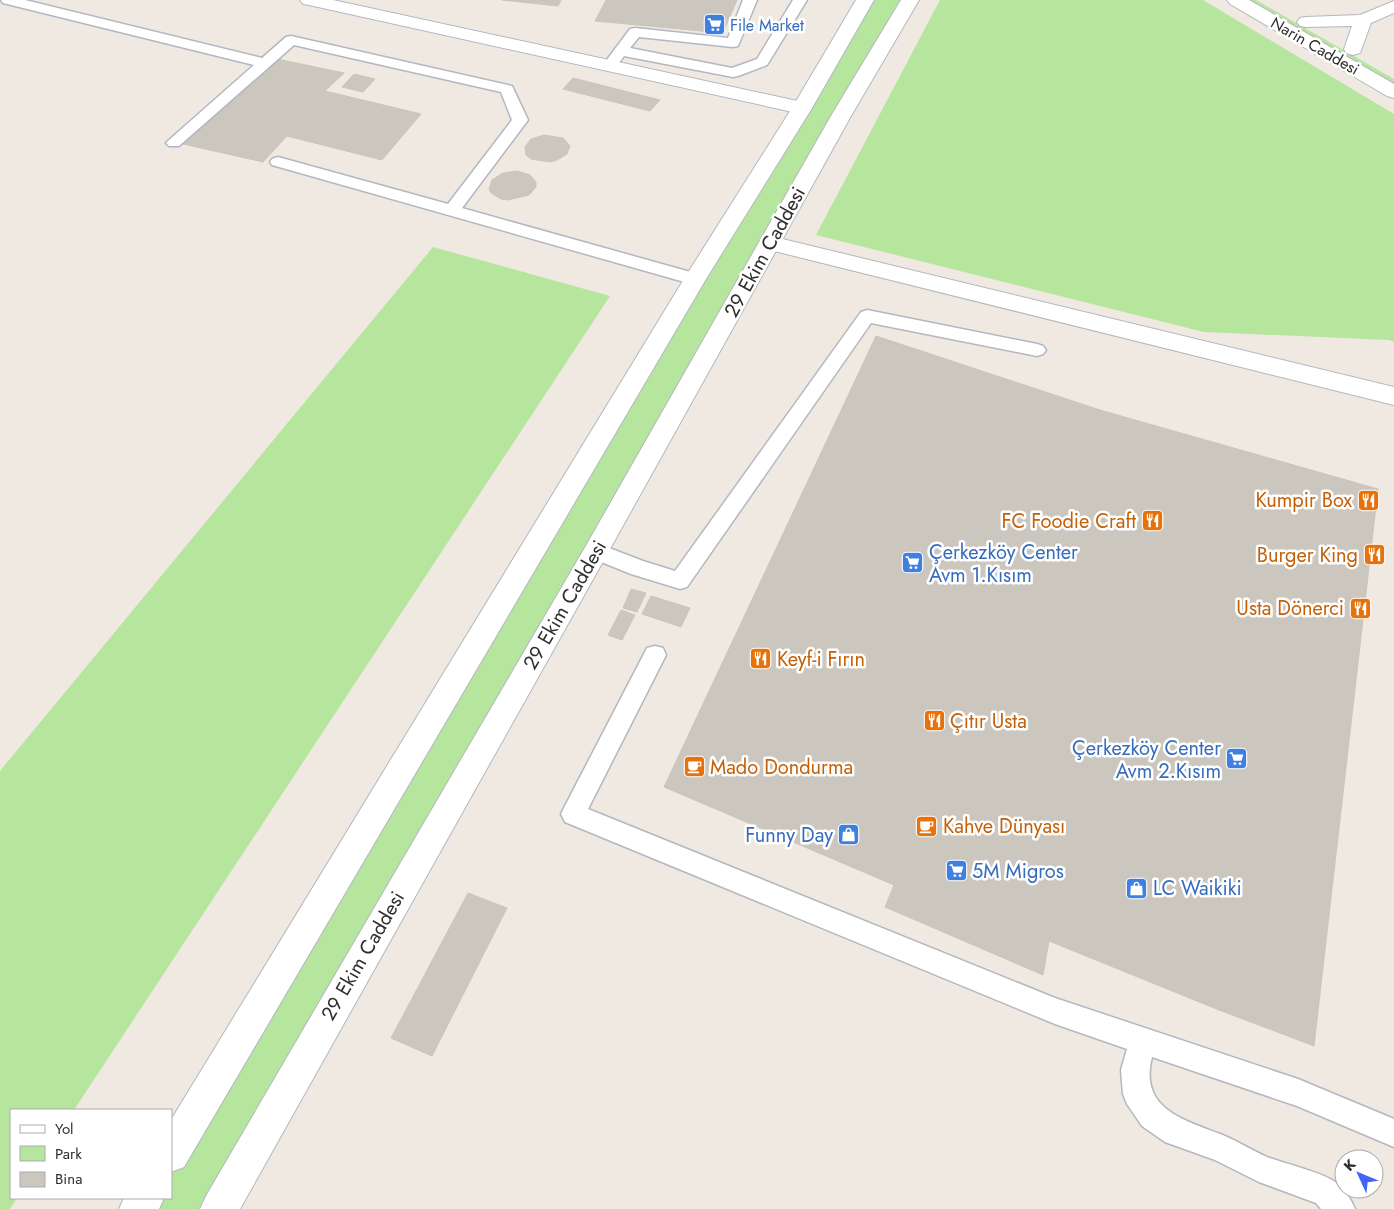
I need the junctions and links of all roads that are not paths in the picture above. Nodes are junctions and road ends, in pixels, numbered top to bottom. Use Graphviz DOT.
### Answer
graph roads {
  1 [pos="8,0"];
  2 [pos="309,0"];
  3 [pos="750,0"];
  4 [pos="800,0"];
  5 [pos="865,0"];
  6 [pos="910,0"];
  7 [pos="1236,0"];
  8 [pos="1266,0"];
  9 [pos="1394,6"];
  10 [pos="1363,20"];
  11 [pos="1306,22"];
  12 [pos="1353,49"];
  13 [pos="616,58"];
  14 [pos="265,63"];
  15 [pos="1394,72"];
  16 [pos="1394,92"];
  17 [pos="802,108"];
  18 [pos="174,143"];
  19 [pos="278,162"];
  20 [pos="452,210"];
  21 [pos="770,244"];
  22 [pos="695,279"];
  23 [pos="1037,350"];
  24 [pos="1394,396"];
  25 [pos="596,551"];
  26 [pos="655,655"];
  27 [pos="1143,1040"];
  28 [pos="1394,1133"];
  29 [pos="172,1152"];
  30 [pos="218,1209"];
  31 [pos="1341,1209"];
  1 -- 14 [label="lane"];
  2 -- 13 [label="main road"];
  3 -- 13 [label="lane"];
  4 -- 13 [label="lane"];
  5 -- 17 [label="main road, 29 Ekim Caddesi"];
  6 -- 21 [label="main road, 29 Ekim Caddesi"];
  7 -- 16 [label="main road, Narin Caddesi"];
  8 -- 11 [label="main road, Narin Caddesi"];
  9 -- 10 [label="main road"];
  10 -- 11 [label="main road"];
  10 -- 12 [label="main road"];
  11 -- 12 [label="main road, Narin Caddesi"];
  12 -- 15 [label="main road, Narin Caddesi"];
  13 -- 17 [label="main road"];
  14 -- 18 [label="lane"];
  14 -- 20 [label="lane"];
  17 -- 22 [label="main road, 29 Ekim Caddesi"];
  19 -- 20 [label="lane"];
  20 -- 22 [label="lane"];
  21 -- 24 [label="main road"];
  21 -- 25 [label="main road, 29 Ekim Caddesi"];
  22 -- 29 [label="main road, 29 Ekim Caddesi"];
  23 -- 25 [label="lane"];
  25 -- 30 [label="main road, 29 Ekim Caddesi"];
  26 -- 27 [label="lane"];
  27 -- 28 [label="lane"];
  27 -- 31 [label="lane"];
}
